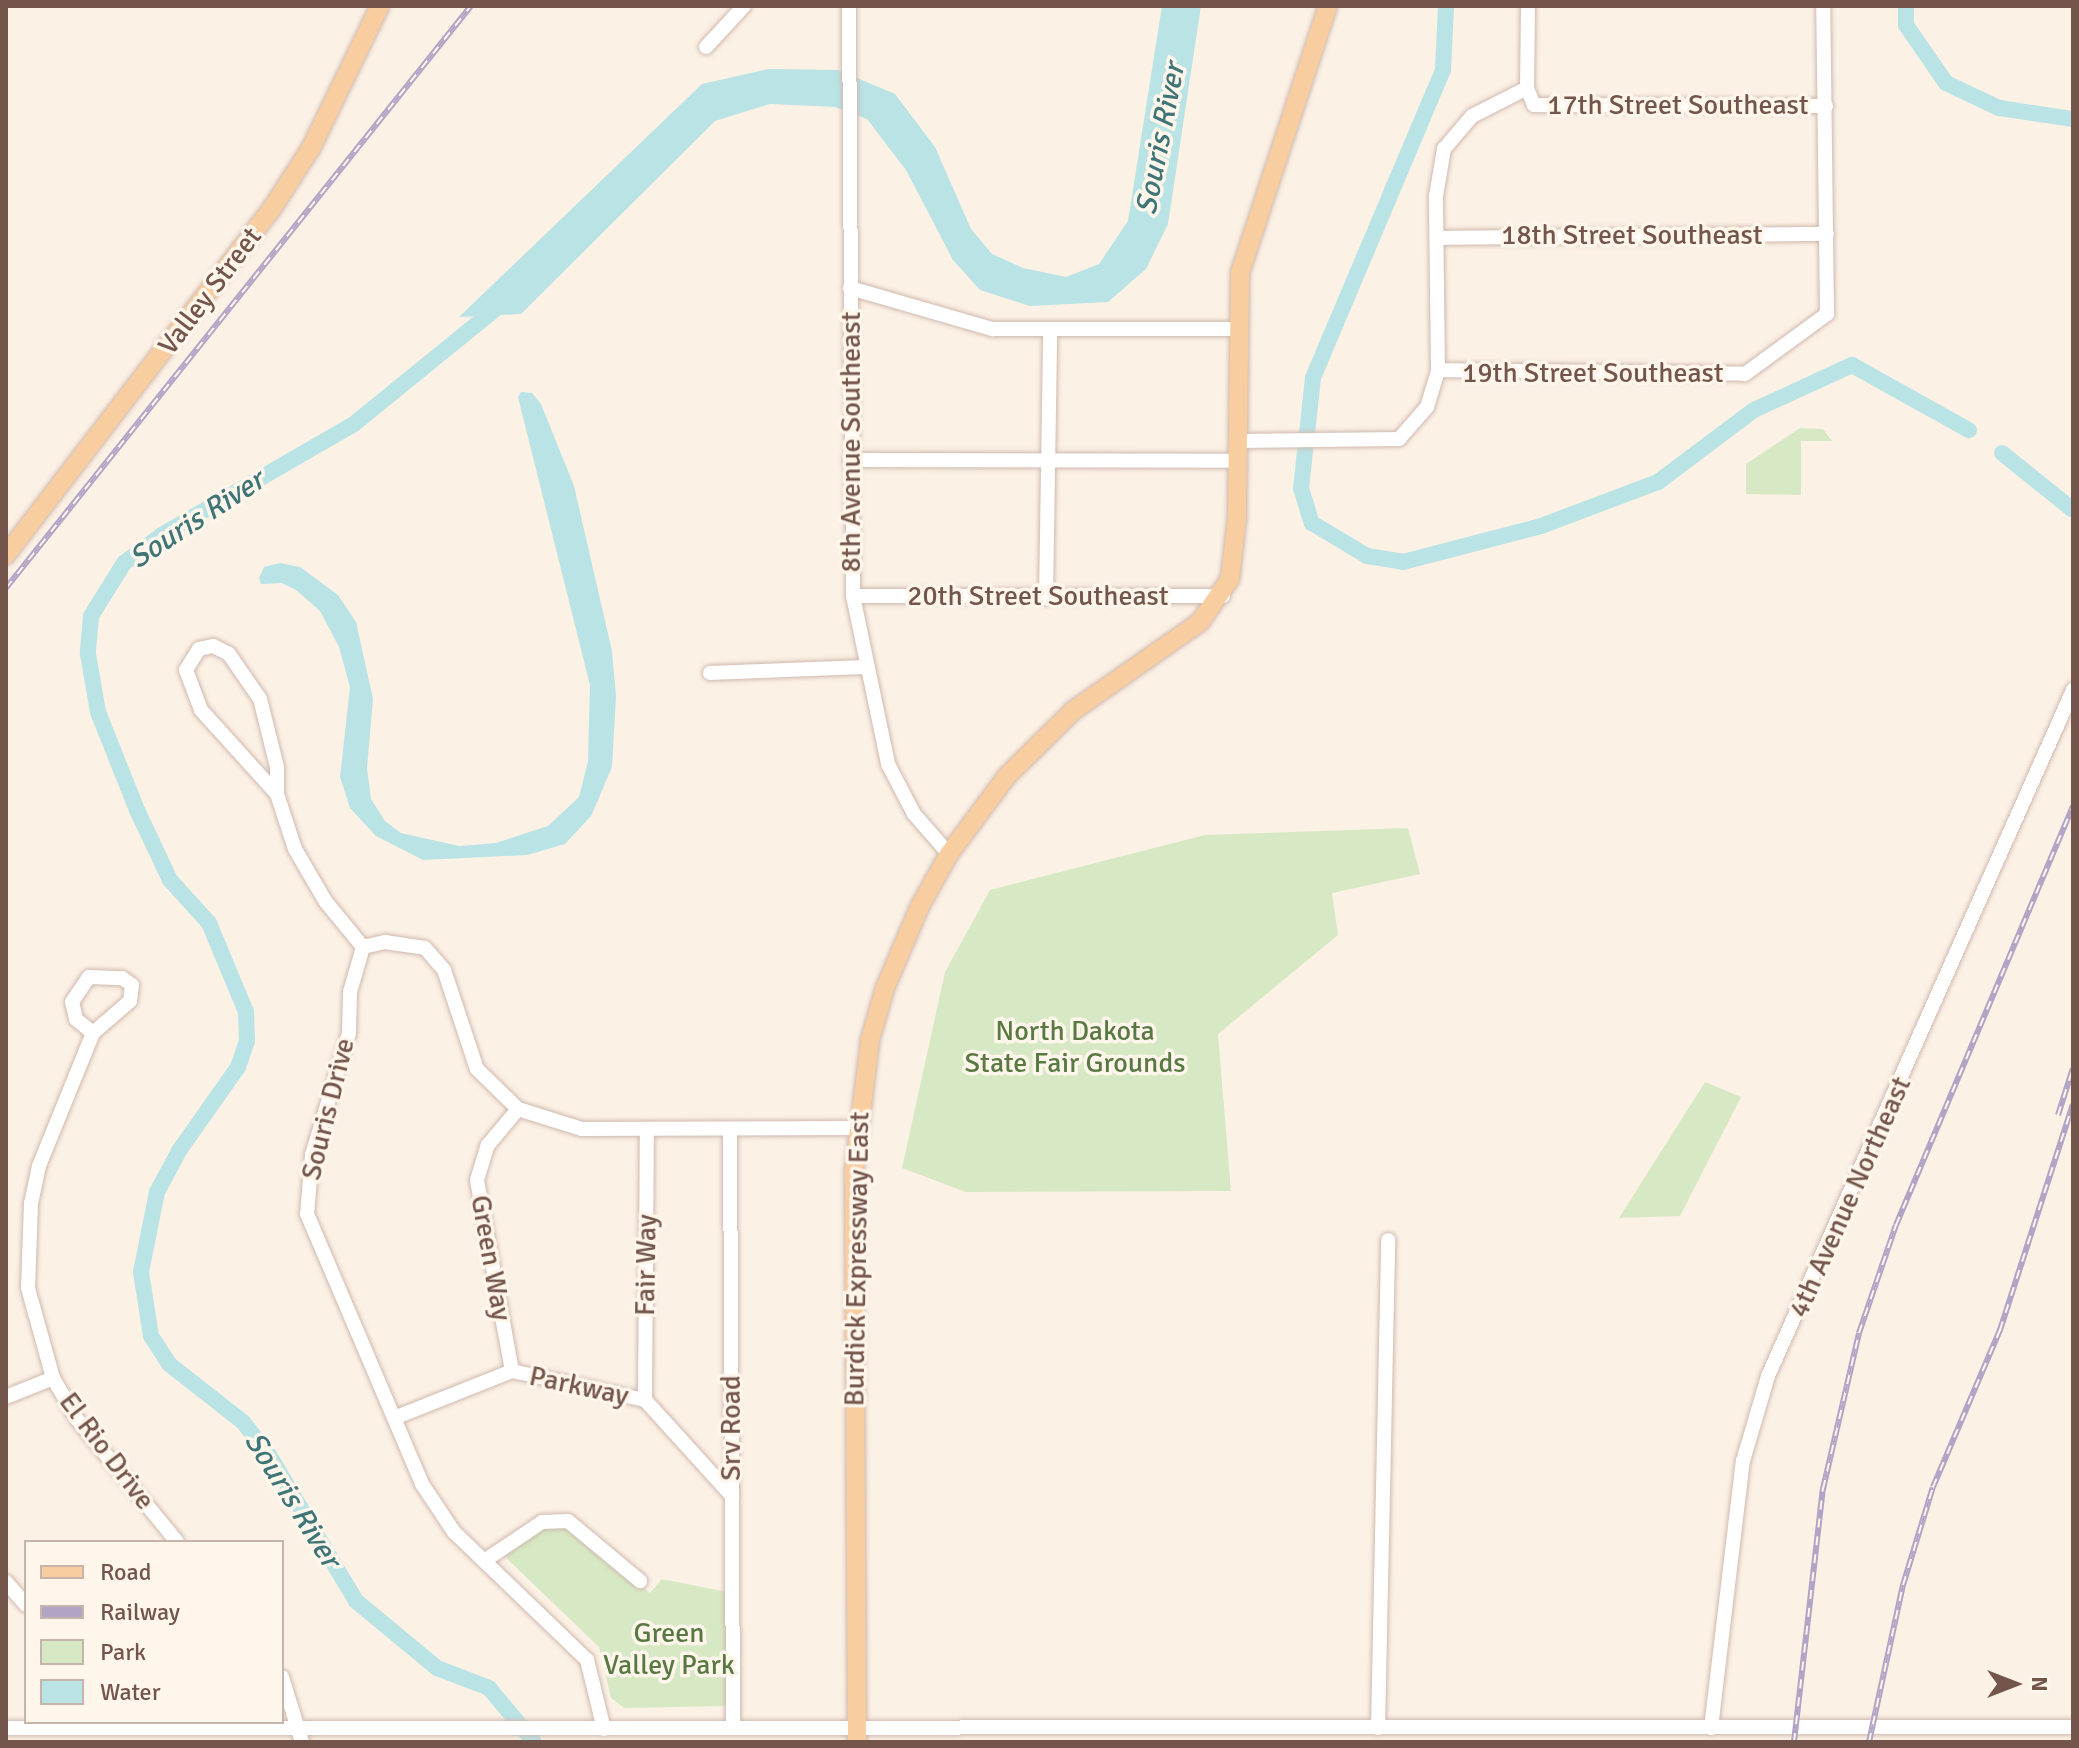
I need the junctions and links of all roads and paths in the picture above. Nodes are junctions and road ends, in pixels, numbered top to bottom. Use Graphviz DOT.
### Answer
graph roads {
  1 [pos="380,6"];
  2 [pos="744,6"];
  3 [pos="849,6"];
  4 [pos="1328,6"];
  5 [pos="1528,6"];
  6 [pos="1823,6"];
  7 [pos="706,47"];
  8 [pos="1527,88"];
  9 [pos="1826,106"];
  10 [pos="1827,234"];
  11 [pos="1437,238"];
  12 [pos="850,288"];
  13 [pos="1237,329"];
  14 [pos="1050,330"];
  15 [pos="1438,370"];
  16 [pos="1238,441"];
  17 [pos="850,460"];
  18 [pos="1048,461"];
  19 [pos="1238,461"];
  20 [pos="6,555"];
  21 [pos="853,596"];
  22 [pos="1223,596"];
  23 [pos="1046,598"];
  24 [pos="864,667"];
  25 [pos="710,673"];
  26 [pos="2073,690"];
  27 [pos="999,786"];
  28 [pos="277,794"];
  29 [pos="984,806"];
  30 [pos="949,854"];
  31 [pos="363,947"];
  32 [pos="93,1033"];
  33 [pos="518,1109"];
  34 [pos="856,1128"];
  35 [pos="647,1130"];
  36 [pos="730,1130"];
  37 [pos="1388,1240"];
  38 [pos="512,1371"];
  39 [pos="53,1378"];
  40 [pos="6,1397"];
  41 [pos="645,1400"];
  42 [pos="394,1418"];
  43 [pos="732,1496"];
  44 [pos="175,1540"];
  45 [pos="484,1561"];
  46 [pos="640,1581"];
  47 [pos="6,1582"];
  48 [pos="24,1603"];
  49 [pos="284,1683"];
  50 [pos="733,1726"];
  51 [pos="2073,1727"];
  52 [pos="6,1728"];
  53 [pos="1378,1728"];
  54 [pos="1711,1728"];
  55 [pos="604,1729"];
  56 [pos="688,1734"];
  57 [pos="857,1734"];
  58 [pos="302,1735"];
  59 [pos="1408,1735"];
  1 -- 20 [label="main road, Valley Street"];
  2 -- 7 [label="street"];
  3 -- 12 [label="street, 8th Avenue Southeast"];
  4 -- 13 [label="main road, Burdick Expressway East"];
  5 -- 8 [label="street"];
  6 -- 9 [label="street"];
  8 -- 9 [label="street, 17th Street Southeast"];
  8 -- 11 [label="street, 17th Street Southeast"];
  9 -- 10 [label="street"];
  10 -- 11 [label="street, 18th Street Southeast"];
  10 -- 15 [label="street, 19th Street Southeast"];
  11 -- 15 [label="street"];
  12 -- 14 [label="street"];
  12 -- 17 [label="street, 8th Avenue Southeast"];
  13 -- 14 [label="street"];
  13 -- 16 [label="main road, Burdick Expressway East"];
  14 -- 18 [label="street"];
  15 -- 16 [label="street, 19th Street Southeast"];
  16 -- 19 [label="main road, Burdick Expressway East"];
  17 -- 18 [label="street"];
  17 -- 21 [label="street, 8th Avenue Southeast"];
  18 -- 19 [label="street"];
  18 -- 23 [label="street"];
  19 -- 22 [label="main road, Burdick Expressway East"];
  21 -- 23 [label="street, 20th Street Southeast"];
  21 -- 24 [label="street, 8th Avenue Southeast"];
  22 -- 23 [label="street, 20th Street Southeast"];
  22 -- 29 [label="main road, Burdick Expressway East"];
  24 -- 25 [label="street"];
  24 -- 30 [label="street, 8th Avenue Southeast"];
  26 -- 54 [label="street, 4th Avenue Northeast"];
  27 -- 29 [label="main road, Burdick Expressway East"];
  28 -- 28 [label="street"];
  28 -- 31 [label="street"];
  29 -- 30 [label="main road, Burdick Expressway East"];
  30 -- 34 [label="main road, Burdick Expressway East"];
  31 -- 33 [label="street"];
  31 -- 42 [label="street, Souris Drive"];
  32 -- 32 [label="street, El Rio Drive"];
  32 -- 39 [label="street, El Rio Drive"];
  33 -- 35 [label="street"];
  33 -- 38 [label="street, Green Way"];
  34 -- 36 [label="street"];
  34 -- 57 [label="main road, Burdick Expressway East"];
  35 -- 36 [label="street"];
  35 -- 41 [label="street, Fair Way"];
  36 -- 43 [label="street, Srv Road"];
  37 -- 53 [label="street"];
  38 -- 41 [label="street, Parkway"];
  38 -- 42 [label="street, Parkway"];
  39 -- 40 [label="street"];
  39 -- 44 [label="street, El Rio Drive"];
  41 -- 43 [label="street, Parkway"];
  42 -- 45 [label="street, Souris Drive"];
  43 -- 50 [label="street, Srv Road"];
  45 -- 46 [label="street"];
  45 -- 55 [label="street, Souris Drive"];
  47 -- 48 [label="street"];
  49 -- 58 [label="street"];
  50 -- 56 [label="street"];
  50 -- 57 [label="street"];
  51 -- 54 [label="street"];
  52 -- 58 [label="street"];
  53 -- 57 [label="street"];
  53 -- 59 [label="street"];
  54 -- 59 [label="street"];
  55 -- 56 [label="street"];
  55 -- 58 [label="street"];
}
